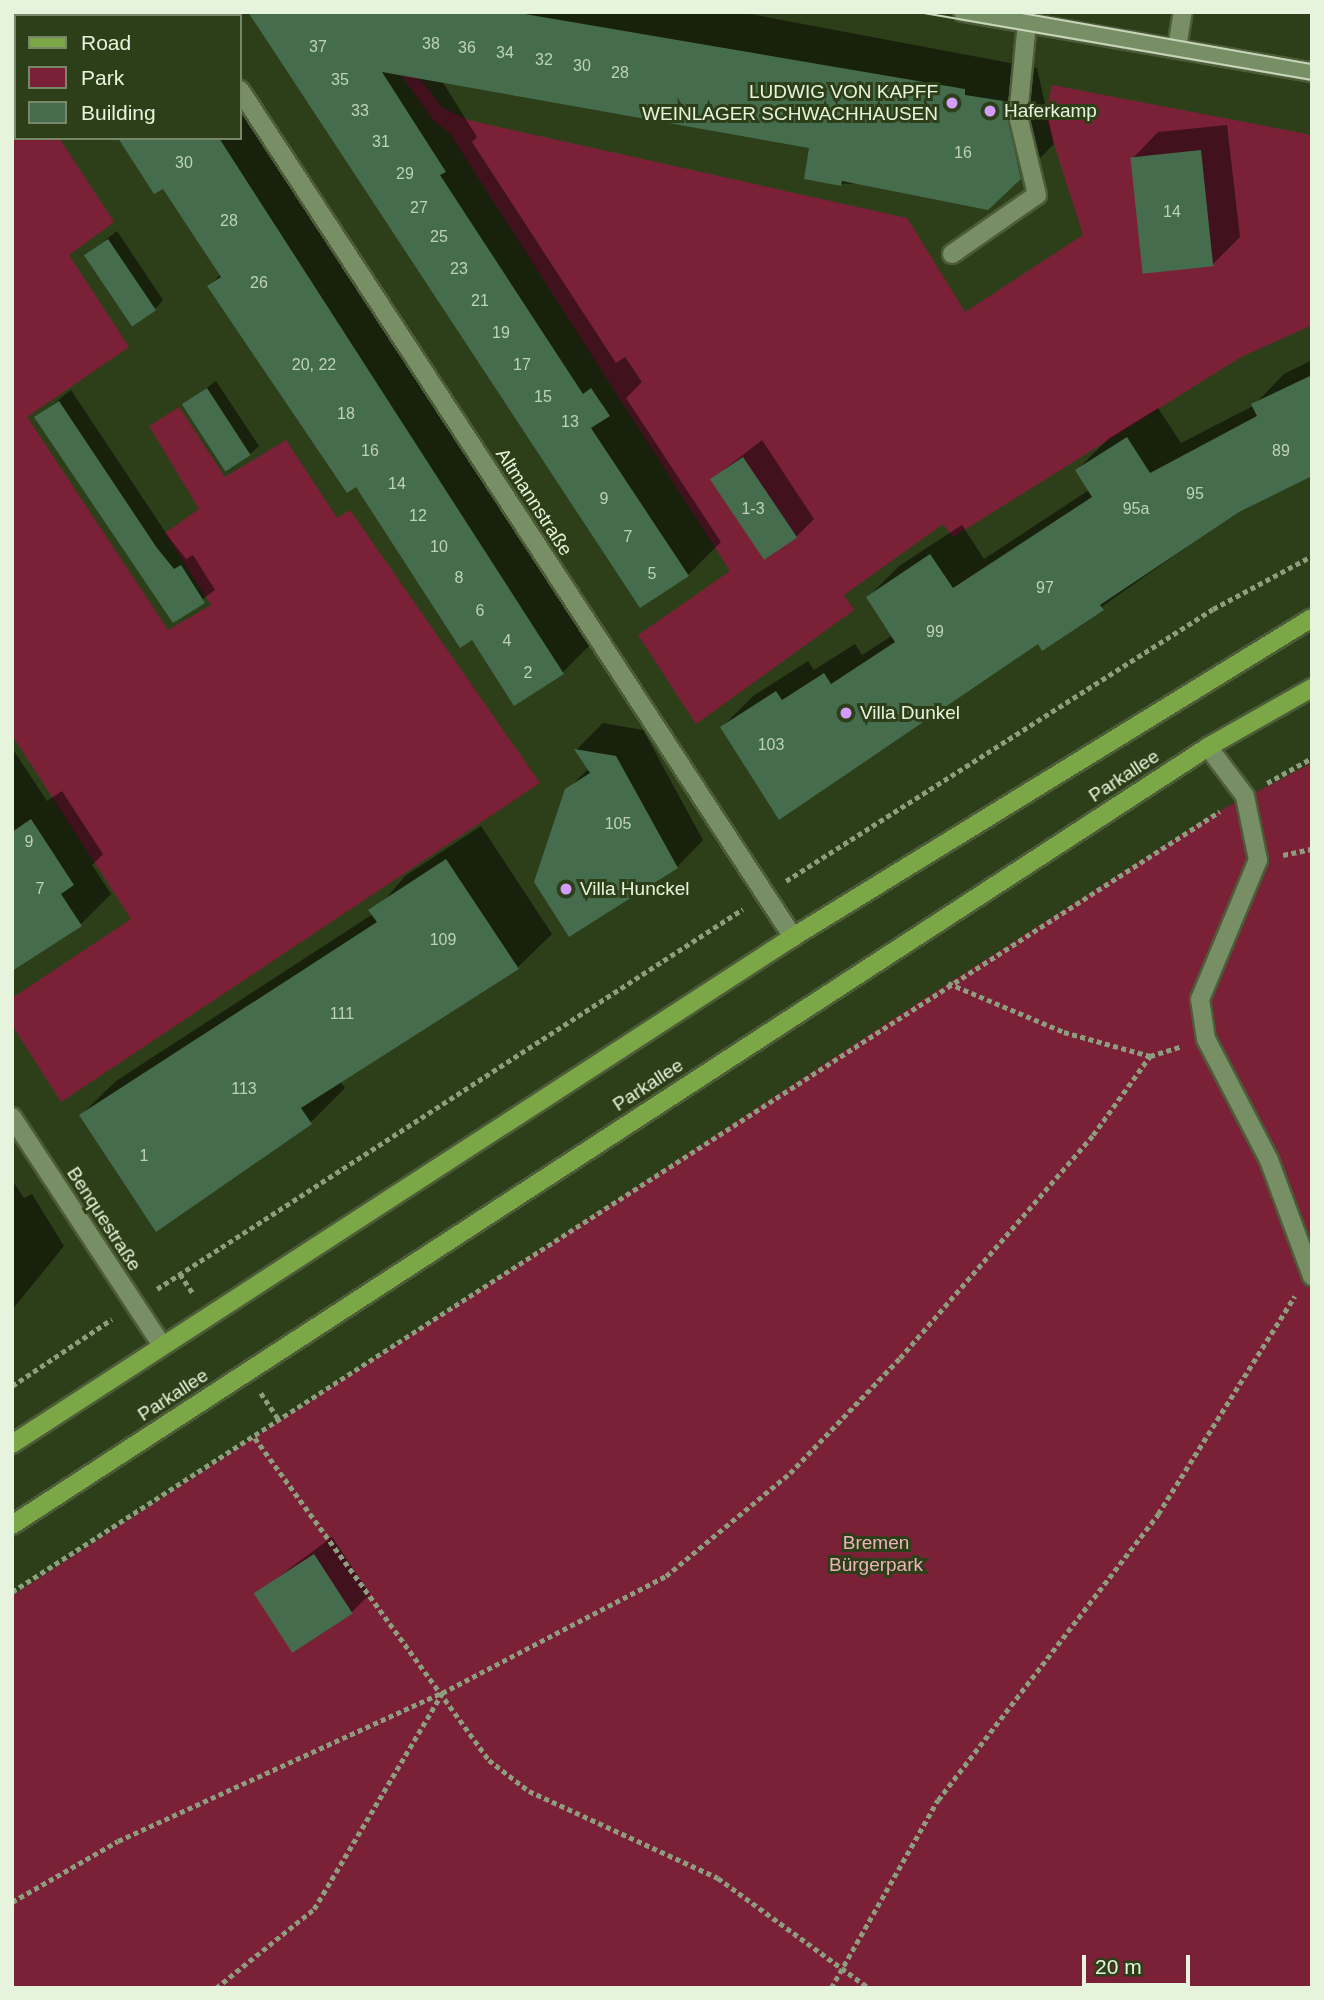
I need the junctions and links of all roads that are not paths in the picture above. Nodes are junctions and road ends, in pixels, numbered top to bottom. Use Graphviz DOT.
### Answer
graph roads {
  1 [pos="963,12"];
  2 [pos="1183,12"];
  3 [pos="1027,23"];
  4 [pos="1177,48"];
  5 [pos="1312,72"];
  6 [pos="242,93"];
  7 [pos="952,254"];
  8 [pos="1312,618"];
  9 [pos="1312,688"];
  10 [pos="1208,747"];
  11 [pos="793,937"];
  12 [pos="12,1117"];
  13 [pos="1311,1274"];
  14 [pos="161,1344"];
  15 [pos="12,1444"];
  16 [pos="12,1525"];
  1 -- 3 [label="street"];
  2 -- 4 [label="street"];
  3 -- 4 [label="street"];
  3 -- 7 [label="street"];
  4 -- 5 [label="street"];
  6 -- 11 [label="street, Altmannstraße"];
  8 -- 11 [label="main road, Parkallee"];
  9 -- 10 [label="main road, Parkallee"];
  10 -- 13 [label="street"];
  10 -- 16 [label="main road, Parkallee"];
  11 -- 14 [label="main road, Parkallee"];
  12 -- 14 [label="street, Benquestraße"];
  14 -- 15 [label="main road, Parkallee"];
}
